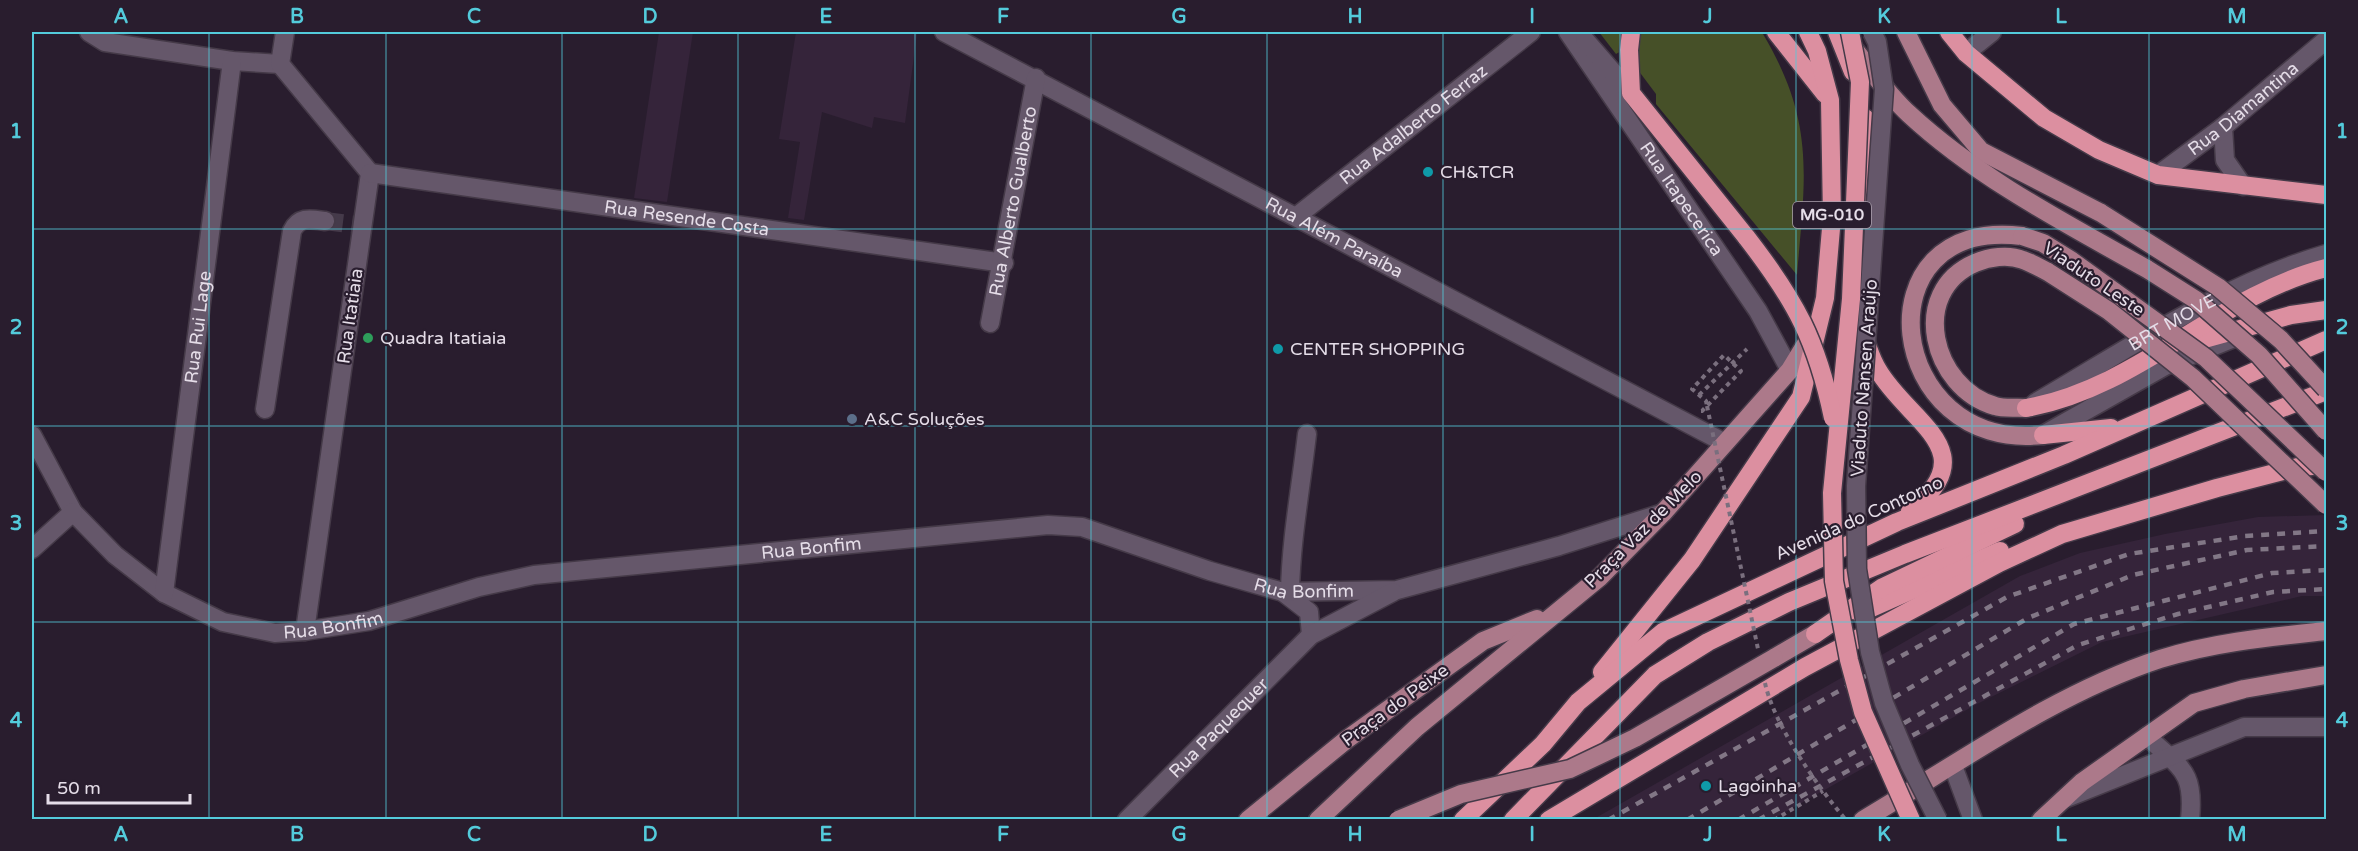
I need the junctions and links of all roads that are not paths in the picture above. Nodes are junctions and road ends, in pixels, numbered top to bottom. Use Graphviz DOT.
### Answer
graph roads {
  1 [pos="285,32"];
  2 [pos="944,32"];
  3 [pos="1531,32"];
  4 [pos="1568,32"];
  5 [pos="1578,32"];
  6 [pos="1631,32"];
  7 [pos="1776,32"];
  8 [pos="1808,32"];
  9 [pos="1838,32"];
  10 [pos="1850,32"];
  11 [pos="1872,32"];
  12 [pos="1905,32"];
  13 [pos="1949,32"];
  14 [pos="1992,32"];
  15 [pos="98,34"];
  16 [pos="2326,40"];
  17 [pos="1966,53"];
  18 [pos="232,61"];
  19 [pos="280,64"];
  20 [pos="1036,78"];
  21 [pos="1631,93"];
  22 [pos="1830,100"];
  23 [pos="2223,128"];
  24 [pos="370,172"];
  25 [pos="2158,175"];
  26 [pos="2243,186"];
  27 [pos="2326,186"];
  28 [pos="2276,190"];
  29 [pos="2326,195"];
  30 [pos="1297,216"];
  31 [pos="325,221"];
  32 [pos="2326,254"];
  33 [pos="1004,263"];
  34 [pos="2326,268"];
  35 [pos="2326,310"];
  36 [pos="2291,315"];
  37 [pos="990,323"];
  38 [pos="1815,329"];
  39 [pos="2326,340"];
  40 [pos="2164,350"];
  41 [pos="1790,370"];
  42 [pos="2326,390"];
  43 [pos="2026,408"];
  44 [pos="265,409"];
  45 [pos="2128,426"];
  46 [pos="2233,429"];
  47 [pos="2326,431"];
  48 [pos="1307,434"];
  49 [pos="32,435"];
  50 [pos="2043,435"];
  51 [pos="1836,438"];
  52 [pos="1725,443"];
  53 [pos="2326,465"];
  54 [pos="2326,472"];
  55 [pos="2326,505"];
  56 [pos="73,512"];
  57 [pos="1663,513"];
  58 [pos="1896,522"];
  59 [pos="2062,534"];
  60 [pos="32,549"];
  61 [pos="1397,590"];
  62 [pos="1286,592"];
  63 [pos="164,593"];
  64 [pos="1555,611"];
  65 [pos="305,631"];
  66 [pos="2326,631"];
  67 [pos="1815,634"];
  68 [pos="1311,635"];
  69 [pos="2326,675"];
  70 [pos="1578,702"];
  71 [pos="2326,727"];
  72 [pos="2147,736"];
  73 [pos="2167,756"];
  74 [pos="1953,766"];
  75 [pos="2063,799"];
  76 [pos="1127,819"];
  77 [pos="1248,819"];
  78 [pos="1318,819"];
  79 [pos="1398,819"];
  80 [pos="1463,819"];
  81 [pos="1513,819"];
  82 [pos="1549,819"];
  83 [pos="1863,819"];
  84 [pos="1911,819"];
  85 [pos="1938,819"];
  86 [pos="1973,819"];
  87 [pos="2041,819"];
  88 [pos="2190,819"];
  1 -- 19 [label="street"];
  2 -- 20 [label="street, Rua Além Paraíba"];
  3 -- 30 [label="street, Rua Adalberto Ferraz"];
  4 -- 41 [label="street, Rua Itapecerica"];
  5 -- 21 [label="street"];
  6 -- 21 [label="highway"];
  7 -- 22 [label="highway"];
  8 -- 22 [label="highway, MG-010"];
  9 -- 47 [label="main road, Viaduto Leste, bridge"];
  9 -- 58 [label="highway"];
  10 -- 51 [label="highway, bridge"];
  11 -- 85 [label="street, Viaduto Nansen Araújo, bridge"];
  12 -- 42 [label="main road, bridge"];
  13 -- 17 [label="highway"];
  14 -- 17 [label="street"];
  15 -- 18 [label="street"];
  16 -- 23 [label="street, Rua Diamantina"];
  17 -- 25 [label="highway"];
  18 -- 19 [label="street"];
  18 -- 63 [label="street, Rua Rui Lage"];
  19 -- 24 [label="street"];
  20 -- 30 [label="street, Rua Além Paraíba"];
  20 -- 33 [label="street, Rua Alberto Gualberto"];
  21 -- 51 [label="highway, bridge"];
  22 -- 38 [label="highway, MG-010"];
  23 -- 25 [label="street, Rua Diamantina"];
  23 -- 26 [label="street"];
  24 -- 33 [label="street, Rua Resende Costa"];
  24 -- 65 [label="street, Rua Itatiaia"];
  25 -- 26 [label="highway"];
  26 -- 28 [label="highway"];
  27 -- 28 [label="highway"];
  28 -- 29 [label="highway"];
  30 -- 52 [label="street, Rua Além Paraíba"];
  31 -- 44 [label="street"];
  32 -- 43 [label="street, BRT MOVE"];
  33 -- 37 [label="street, Rua Alberto Gualberto"];
  34 -- 40 [label="highway"];
  35 -- 36 [label="highway"];
  36 -- 40 [label="highway"];
  36 -- 50 [label="street, Viaduto Leste"];
  38 -- 41 [label="main road, Praça Vaz de Melo"];
  38 -- 70 [label="highway"];
  39 -- 45 [label="highway, Avenida do Contorno"];
  40 -- 43 [label="highway"];
  41 -- 52 [label="main road, Praça Vaz de Melo"];
  42 -- 46 [label="highway"];
  43 -- 55 [label="main road, Viaduto Leste, bridge"];
  45 -- 50 [label="highway"];
  45 -- 58 [label="highway, Avenida do Contorno"];
  46 -- 67 [label="highway"];
  46 -- 81 [label="highway"];
  48 -- 62 [label="street"];
  49 -- 56 [label="street, Rua Bonfim"];
  50 -- 54 [label="main road, Viaduto Leste, bridge"];
  51 -- 84 [label="highway, bridge"];
  52 -- 57 [label="main road, Praça Vaz de Melo"];
  53 -- 59 [label="highway"];
  56 -- 60 [label="street"];
  56 -- 63 [label="street, Rua Bonfim"];
  57 -- 61 [label="street, Rua Bonfim"];
  57 -- 64 [label="main road, Praça Vaz de Melo"];
  58 -- 70 [label="highway, Avenida do Contorno"];
  59 -- 67 [label="highway"];
  59 -- 82 [label="highway"];
  61 -- 62 [label="street, Rua Bonfim"];
  61 -- 68 [label="street, Rua Paquequer"];
  62 -- 65 [label="street, Rua Bonfim"];
  62 -- 68 [label="street"];
  63 -- 65 [label="street, Rua Bonfim"];
  64 -- 77 [label="main road, Praça do Peixe"];
  64 -- 78 [label="main road, Praça Vaz de Melo"];
  66 -- 74 [label="main road"];
  67 -- 79 [label="main road, bridge"];
  68 -- 76 [label="street, Rua Paquequer"];
  69 -- 72 [label="main road"];
  70 -- 80 [label="highway, Avenida do Contorno"];
  71 -- 73 [label="street"];
  72 -- 73 [label="street"];
  72 -- 75 [label="main road"];
  73 -- 75 [label="street"];
  73 -- 88 [label="street"];
  74 -- 83 [label="main road"];
  74 -- 86 [label="street"];
  75 -- 87 [label="main road"];
}
